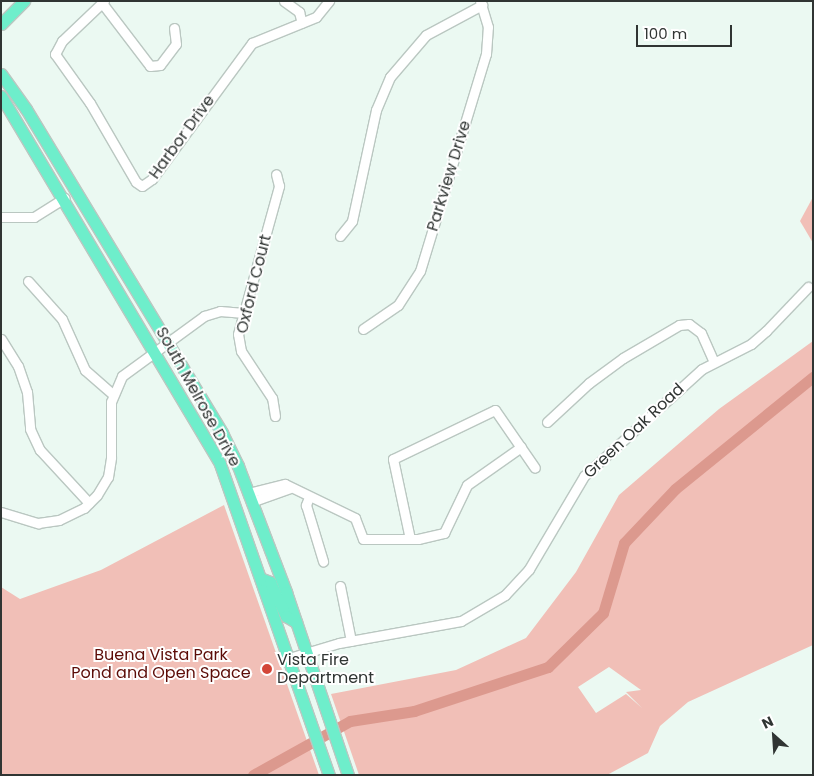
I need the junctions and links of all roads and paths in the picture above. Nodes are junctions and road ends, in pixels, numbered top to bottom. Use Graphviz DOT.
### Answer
graph roads {
  1 [pos="24,1"];
  2 [pos="284,1"];
  3 [pos="329,1"];
  4 [pos="103,2"];
  5 [pos="481,3"];
  6 [pos="302,23"];
  7 [pos="1,24"];
  8 [pos="174,28"];
  9 [pos="1,74"];
  10 [pos="1,96"];
  11 [pos="276,174"];
  12 [pos="64,198"];
  13 [pos="1,217"];
  14 [pos="340,236"];
  15 [pos="28,281"];
  16 [pos="808,287"];
  17 [pos="244,314"];
  18 [pos="363,328"];
  19 [pos="1,339"];
  20 [pos="168,342"];
  21 [pos="155,350"];
  22 [pos="714,362"];
  23 [pos="113,394"];
  24 [pos="275,416"];
  25 [pos="548,422"];
  26 [pos="521,447"];
  27 [pos="535,468"];
  28 [pos="250,497"];
  29 [pos="309,497"];
  30 [pos="89,503"];
  31 [pos="1,512"];
  32 [pos="410,539"];
  33 [pos="322,561"];
  34 [pos="262,579"];
  35 [pos="340,586"];
  36 [pos="296,622"];
  37 [pos="351,642"];
  38 [pos="306,652"];
  39 [pos="289,658"];
  40 [pos="347,771"];
  41 [pos="330,775"];
  1 -- 7 [label="main road"];
  2 -- 6 [label="street"];
  3 -- 6 [label="street, Harbor Drive"];
  4 -- 6 [label="street, Harbor Drive"];
  4 -- 8 [label="street"];
  5 -- 14 [label="street"];
  5 -- 18 [label="street, Parkview Drive"];
  9 -- 20 [label="main road, South Melrose Drive"];
  10 -- 12 [label="main road, South Melrose Drive"];
  11 -- 17 [label="street, Oxford Court"];
  12 -- 13 [label="street"];
  12 -- 21 [label="main road, South Melrose Drive"];
  15 -- 23 [label="street"];
  16 -- 22 [label="street, Green Oak Road"];
  17 -- 20 [label="street"];
  17 -- 24 [label="street, Oxford Court"];
  19 -- 30 [label="street"];
  20 -- 21 [label="street"];
  20 -- 28 [label="main road, South Melrose Drive"];
  21 -- 23 [label="street"];
  21 -- 34 [label="main road, South Melrose Drive"];
  22 -- 25 [label="street"];
  22 -- 37 [label="street, Green Oak Road"];
  23 -- 30 [label="street"];
  26 -- 27 [label="street"];
  26 -- 32 [label="street"];
  26 -- 32 [label="street"];
  28 -- 29 [label="street"];
  28 -- 36 [label="main road, South Melrose Drive"];
  29 -- 32 [label="street"];
  29 -- 33 [label="street"];
  30 -- 31 [label="street"];
  34 -- 36 [label="main road"];
  34 -- 39 [label="main road, South Melrose Drive"];
  35 -- 37 [label="street"];
  36 -- 38 [label="main road, South Melrose Drive"];
  37 -- 38 [label="street, Green Oak Road"];
  38 -- 39 [label="street, Green Oak Road"];
  38 -- 40 [label="main road, South Melrose Drive"];
  39 -- 41 [label="main road, South Melrose Drive"];
}
